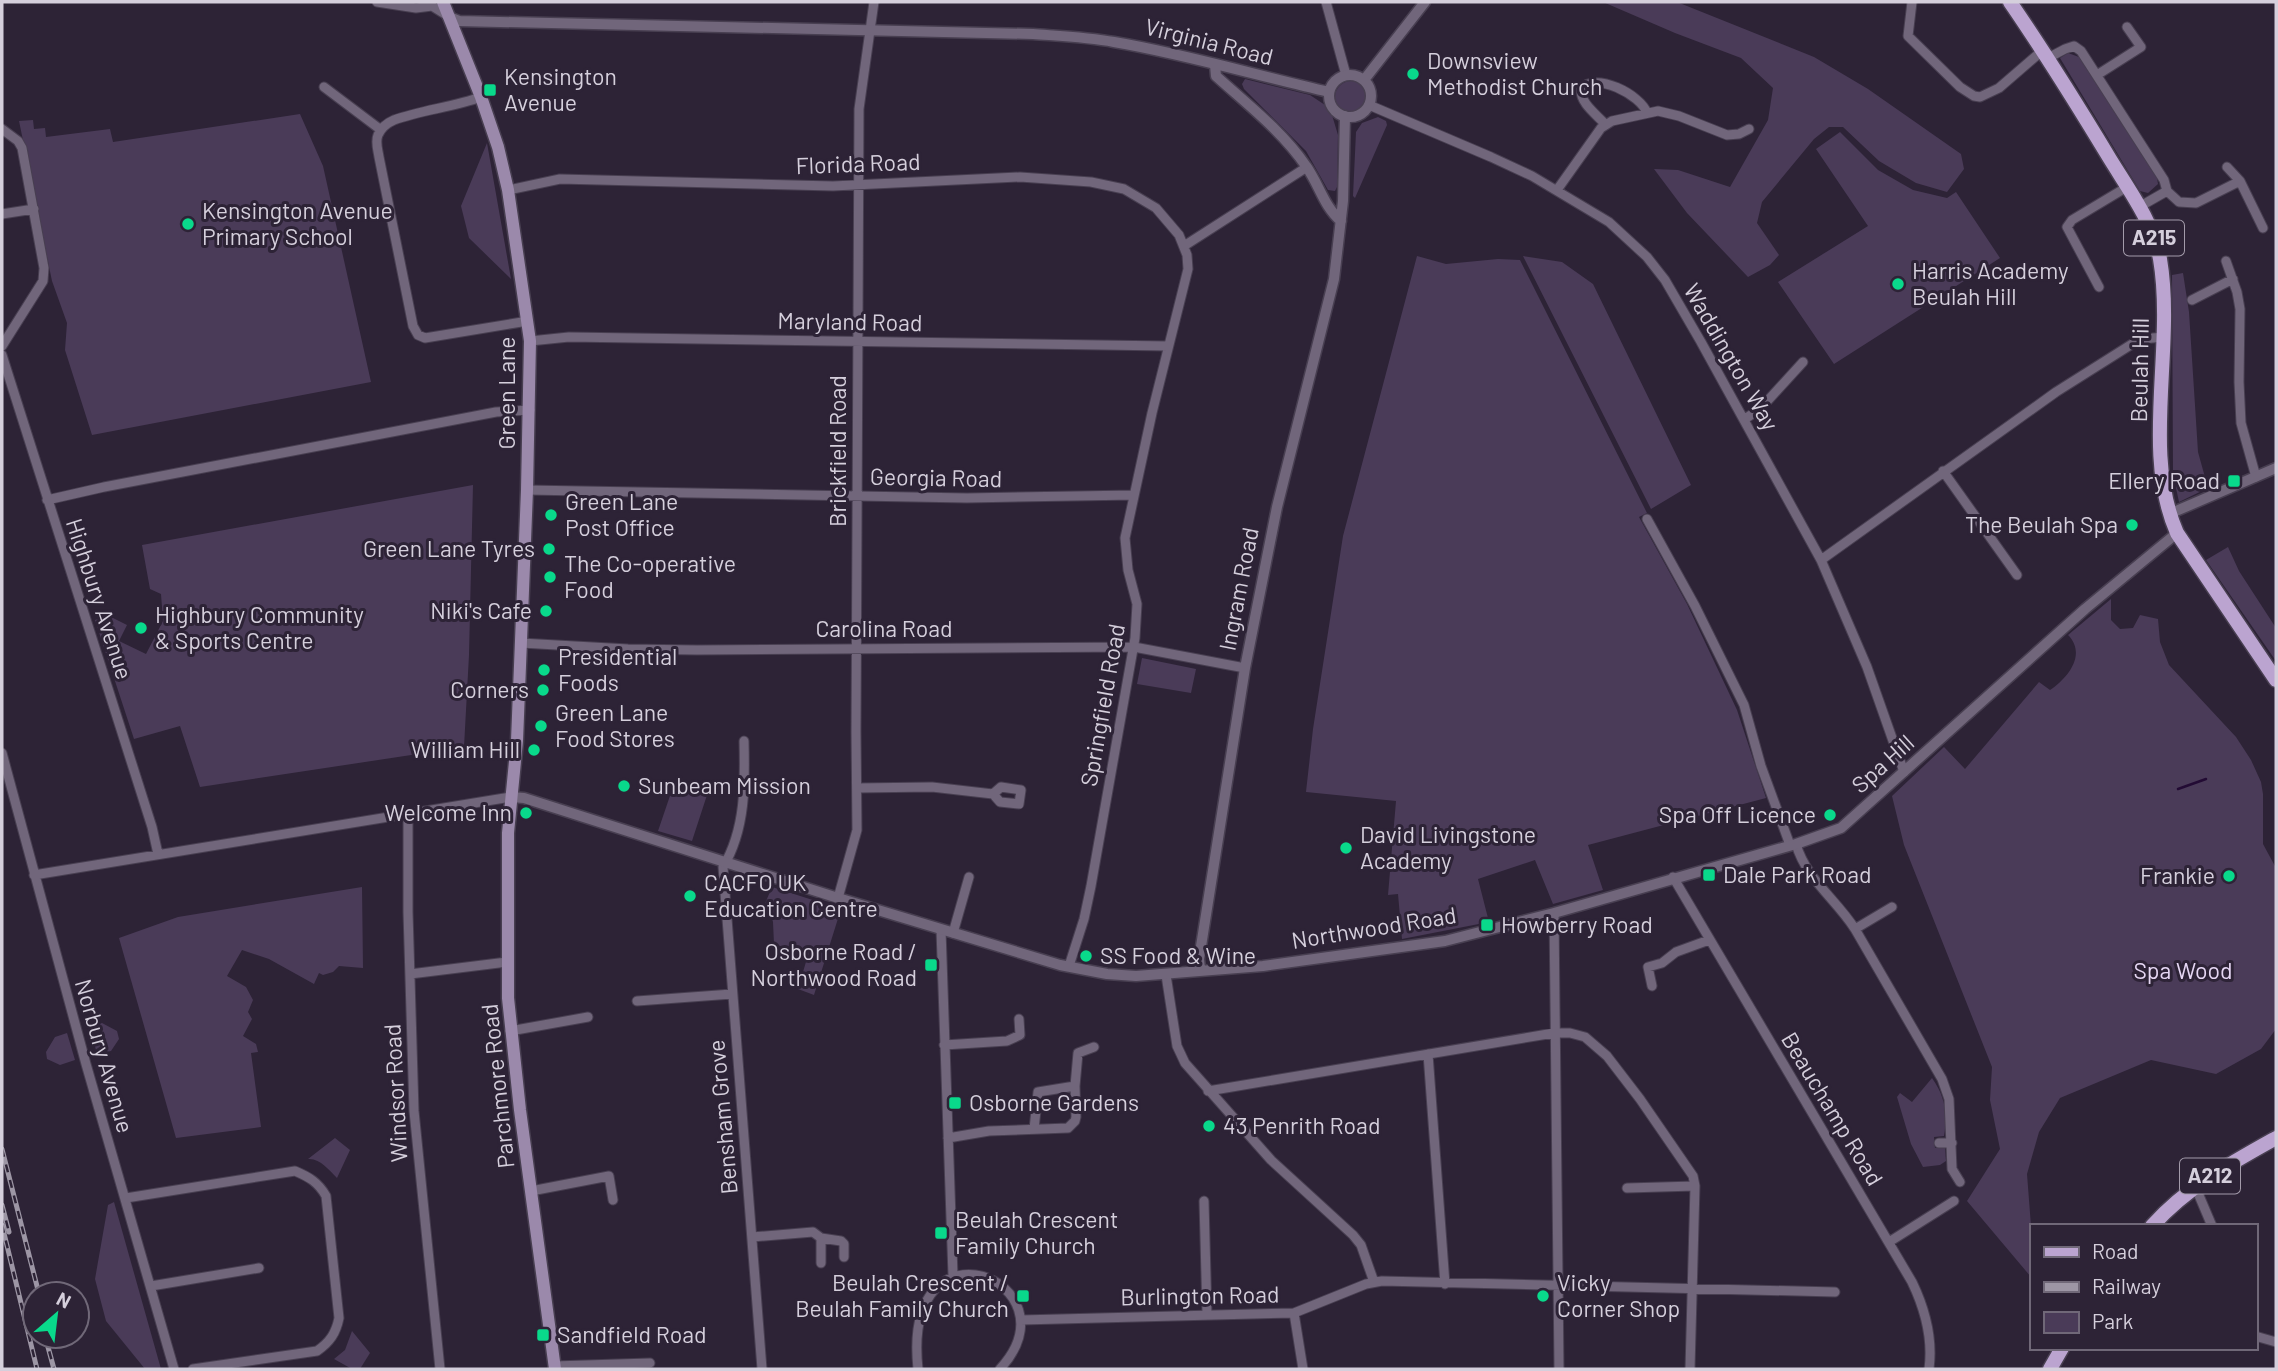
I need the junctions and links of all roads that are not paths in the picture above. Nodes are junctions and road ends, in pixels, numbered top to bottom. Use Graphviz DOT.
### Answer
graph roads {
  1 [pos="377,2"];
  2 [pos="443,2"];
  3 [pos="874,2"];
  4 [pos="1326,2"];
  5 [pos="1425,2"];
  6 [pos="1912,2"];
  7 [pos="2010,2"];
  8 [pos="449,17"];
  9 [pos="2127,27"];
  10 [pos="870,30"];
  11 [pos="2045,54"];
  12 [pos="1215,65"];
  13 [pos="1346,75"];
  14 [pos="2097,75"];
  15 [pos="1364,80"];
  16 [pos="324,88"];
  17 [pos="1329,92"];
  18 [pos="481,97"];
  19 [pos="1369,106"];
  20 [pos="1647,113"];
  21 [pos="1345,116"];
  22 [pos="1605,124"];
  23 [pos="2,129"];
  24 [pos="1749,129"];
  25 [pos="381,130"];
  26 [pos="1307,167"];
  27 [pos="2227,167"];
  28 [pos="2240,181"];
  29 [pos="858,186"];
  30 [pos="2127,187"];
  31 [pos="508,190"];
  32 [pos="1557,190"];
  33 [pos="2167,191"];
  34 [pos="2139,206"];
  35 [pos="34,209"];
  36 [pos="2,214"];
  37 [pos="1341,220"];
  38 [pos="2263,228"];
  39 [pos="1184,246"];
  40 [pos="2226,261"];
  41 [pos="2232,279"];
  42 [pos="2099,287"];
  43 [pos="2192,300"];
  44 [pos="528,321"];
  45 [pos="2165,337"];
  46 [pos="530,341"];
  47 [pos="857,341"];
  48 [pos="2,345"];
  49 [pos="1168,346"];
  50 [pos="2,355"];
  51 [pos="1803,362"];
  52 [pos="530,410"];
  53 [pos="1745,419"];
  54 [pos="2276,468"];
  55 [pos="1943,471"];
  56 [pos="2256,477"];
  57 [pos="527,490"];
  58 [pos="1134,495"];
  59 [pos="856,496"];
  60 [pos="47,500"];
  61 [pos="2169,514"];
  62 [pos="1647,519"];
  63 [pos="2177,533"];
  64 [pos="1821,560"];
  65 [pos="2017,575"];
  66 [pos="521,643"];
  67 [pos="1134,647"];
  68 [pos="857,649"];
  69 [pos="1245,668"];
  70 [pos="2276,680"];
  71 [pos="744,741"];
  72 [pos="2,753"];
  73 [pos="1904,772"];
  74 [pos="857,788"];
  75 [pos="993,794"];
  76 [pos="511,797"];
  77 [pos="408,814"];
  78 [pos="1793,845"];
  79 [pos="158,854"];
  80 [pos="726,863"];
  81 [pos="34,875"];
  82 [pos="969,877"];
  83 [pos="1672,877"];
  84 [pos="838,898"];
  85 [pos="1892,907"];
  86 [pos="1554,913"];
  87 [pos="1855,929"];
  88 [pos="947,931"];
  89 [pos="1709,940"];
  90 [pos="507,962"];
  91 [pos="1069,966"];
  92 [pos="1200,969"];
  93 [pos="410,974"];
  94 [pos="1166,975"];
  95 [pos="1651,986"];
  96 [pos="732,994"];
  97 [pos="637,1001"];
  98 [pos="588,1017"];
  99 [pos="1019,1019"];
  100 [pos="510,1031"];
  101 [pos="1556,1032"];
  102 [pos="944,1045"];
  103 [pos="1094,1047"];
  104 [pos="1428,1054"];
  105 [pos="1075,1086"];
  106 [pos="1208,1091"];
  107 [pos="1034,1129"];
  108 [pos="948,1138"];
  109 [pos="2276,1138"];
  110 [pos="1938,1143"];
  111 [pos="1952,1143"];
  112 [pos="1960,1182"];
  113 [pos="2195,1185"];
  114 [pos="1695,1186"];
  115 [pos="1627,1188"];
  116 [pos="531,1191"];
  117 [pos="125,1198"];
  118 [pos="613,1200"];
  119 [pos="1204,1201"];
  120 [pos="1954,1201"];
  121 [pos="2154,1224"];
  122 [pos="2211,1224"];
  123 [pos="752,1237"];
  124 [pos="821,1238"];
  125 [pos="1889,1242"];
  126 [pos="844,1257"];
  127 [pos="821,1263"];
  128 [pos="259,1268"];
  129 [pos="953,1276"];
  130 [pos="1374,1282"];
  131 [pos="1445,1284"];
  132 [pos="1558,1285"];
  133 [pos="151,1286"];
  134 [pos="1691,1288"];
  135 [pos="1835,1292"];
  136 [pos="1294,1313"];
  137 [pos="1207,1314"];
  138 [pos="1021,1320"];
  139 [pos="2257,1337"];
  140 [pos="2276,1342"];
  141 [pos="2061,1350"];
  142 [pos="650,1363"];
  143 [pos="554,1368"];
  144 [pos="174,1369"];
  145 [pos="194,1369"];
  146 [pos="440,1369"];
  147 [pos="762,1369"];
  148 [pos="918,1369"];
  149 [pos="1000,1369"];
  150 [pos="1303,1369"];
  151 [pos="1559,1369"];
  152 [pos="1690,1369"];
  153 [pos="1929,1369"];
  154 [pos="2050,1369"];
  1 -- 8 [label="street"];
  2 -- 8 [label="main road, Green Lane"];
  3 -- 10 [label="street, Brickfield Road"];
  4 -- 13 [label="street"];
  5 -- 15 [label="street"];
  6 -- 11 [label="street"];
  7 -- 11 [label="main road, Beulah Hill / A215"];
  8 -- 10 [label="street, Virginia Road"];
  8 -- 18 [label="main road, Green Lane"];
  9 -- 14 [label="street"];
  10 -- 12 [label="street, Virginia Road"];
  10 -- 29 [label="street, Brickfield Road"];
  11 -- 14 [label="street"];
  11 -- 30 [label="main road, Beulah Hill / A215"];
  12 -- 17 [label="street, Virginia Road"];
  12 -- 26 [label="street"];
  13 -- 15 [label="street"];
  13 -- 17 [label="street"];
  14 -- 33 [label="street"];
  15 -- 19 [label="street"];
  16 -- 25 [label="street"];
  17 -- 21 [label="street"];
  18 -- 25 [label="street"];
  18 -- 31 [label="main road, Green Lane"];
  19 -- 21 [label="street"];
  19 -- 32 [label="street, Waddington Way"];
  20 -- 22 [label="street"];
  20 -- 22 [label="street"];
  20 -- 24 [label="street"];
  21 -- 37 [label="street, Ingram Road"];
  22 -- 32 [label="street"];
  23 -- 35 [label="street"];
  25 -- 44 [label="street"];
  26 -- 37 [label="street"];
  26 -- 39 [label="street"];
  27 -- 28 [label="street"];
  28 -- 33 [label="street"];
  28 -- 38 [label="street"];
  29 -- 31 [label="street, Florida Road"];
  29 -- 39 [label="street, Florida Road"];
  29 -- 47 [label="street, Brickfield Road"];
  30 -- 34 [label="main road, Beulah Hill / A215"];
  30 -- 42 [label="street"];
  31 -- 44 [label="main road, Green Lane"];
  32 -- 53 [label="street, Waddington Way"];
  33 -- 34 [label="street"];
  34 -- 45 [label="main road, Beulah Hill / A215"];
  35 -- 36 [label="street"];
  35 -- 48 [label="street"];
  37 -- 69 [label="street, Ingram Road"];
  39 -- 49 [label="street, Springfield Road"];
  40 -- 41 [label="street"];
  41 -- 43 [label="street"];
  41 -- 56 [label="street"];
  44 -- 46 [label="main road, Green Lane"];
  45 -- 55 [label="street"];
  45 -- 61 [label="main road, Beulah Hill / A215"];
  46 -- 47 [label="street, Maryland Road"];
  46 -- 52 [label="main road, Green Lane"];
  47 -- 49 [label="street, Maryland Road"];
  47 -- 59 [label="street, Brickfield Road"];
  49 -- 58 [label="street, Springfield Road"];
  50 -- 60 [label="street, Highbury Avenue"];
  51 -- 53 [label="street"];
  52 -- 57 [label="main road, Green Lane"];
  52 -- 60 [label="street"];
  53 -- 64 [label="street, Waddington Way"];
  54 -- 56 [label="street"];
  55 -- 64 [label="street"];
  55 -- 65 [label="street"];
  56 -- 61 [label="street"];
  57 -- 59 [label="street, Georgia Road"];
  57 -- 66 [label="main road, Green Lane"];
  58 -- 59 [label="street, Georgia Road"];
  58 -- 67 [label="street, Springfield Road"];
  59 -- 68 [label="street, Brickfield Road"];
  60 -- 79 [label="street, Highbury Avenue"];
  61 -- 63 [label="main road, Beulah Hill / A215"];
  62 -- 78 [label="street"];
  63 -- 70 [label="main road, Beulah Hill / A215"];
  63 -- 73 [label="street, Spa Hill"];
  64 -- 73 [label="street, Waddington Way"];
  66 -- 68 [label="street, Carolina Road"];
  66 -- 76 [label="main road, Green Lane"];
  67 -- 68 [label="street, Carolina Road"];
  67 -- 69 [label="street, Carolina Road"];
  67 -- 91 [label="street, Springfield Road"];
  68 -- 74 [label="street, Brickfield Road"];
  69 -- 92 [label="street, Ingram Road"];
  71 -- 80 [label="street, Bensham Grove"];
  72 -- 81 [label="street, Norbury Avenue"];
  73 -- 78 [label="street, Spa Hill"];
  74 -- 75 [label="street"];
  74 -- 84 [label="street, Brickfield Road"];
  76 -- 77 [label="street"];
  76 -- 80 [label="street, Northwood Road"];
  76 -- 90 [label="main road, Parchmore Road"];
  77 -- 79 [label="street"];
  77 -- 93 [label="street, Windsor Road"];
  78 -- 83 [label="street, Spa Hill"];
  78 -- 87 [label="street"];
  79 -- 81 [label="street"];
  80 -- 84 [label="street, Northwood Road"];
  80 -- 96 [label="street, Bensham Grove"];
  81 -- 117 [label="street, Norbury Avenue"];
  82 -- 88 [label="street"];
  83 -- 86 [label="street, Spa Hill"];
  83 -- 89 [label="street, Beauchamp Road"];
  84 -- 88 [label="street, Northwood Road"];
  85 -- 87 [label="street"];
  86 -- 92 [label="street, Northwood Road"];
  86 -- 101 [label="street"];
  87 -- 111 [label="street"];
  88 -- 91 [label="street, Northwood Road"];
  88 -- 102 [label="street"];
  89 -- 95 [label="street"];
  89 -- 125 [label="street, Beauchamp Road"];
  90 -- 93 [label="street"];
  90 -- 100 [label="main road, Parchmore Road"];
  91 -- 94 [label="street, Northwood Road"];
  92 -- 94 [label="street, Northwood Road"];
  93 -- 146 [label="street, Windsor Road"];
  94 -- 106 [label="street"];
  96 -- 97 [label="street"];
  96 -- 123 [label="street, Bensham Grove"];
  98 -- 100 [label="street"];
  99 -- 102 [label="street"];
  100 -- 116 [label="main road, Parchmore Road"];
  101 -- 104 [label="street"];
  101 -- 114 [label="street"];
  101 -- 132 [label="street"];
  102 -- 108 [label="street"];
  103 -- 105 [label="street"];
  104 -- 106 [label="street"];
  104 -- 131 [label="street"];
  105 -- 107 [label="street"];
  105 -- 107 [label="street"];
  106 -- 130 [label="street"];
  107 -- 108 [label="street"];
  108 -- 129 [label="street"];
  109 -- 113 [label="main road, A212"];
  110 -- 111 [label="street"];
  111 -- 112 [label="street"];
  113 -- 121 [label="main road, A212"];
  113 -- 122 [label="street"];
  114 -- 115 [label="street"];
  114 -- 134 [label="street"];
  116 -- 118 [label="street"];
  116 -- 143 [label="main road, Parchmore Road"];
  117 -- 133 [label="street, Norbury Avenue"];
  117 -- 145 [label="street"];
  119 -- 137 [label="street"];
  120 -- 125 [label="street"];
  123 -- 124 [label="street"];
  123 -- 147 [label="street, Bensham Grove"];
  124 -- 126 [label="street"];
  124 -- 127 [label="street"];
  125 -- 153 [label="street, Beauchamp Road"];
  128 -- 133 [label="street"];
  129 -- 138 [label="street"];
  129 -- 148 [label="street"];
  130 -- 131 [label="street, Burlington Road"];
  130 -- 136 [label="street, Burlington Road"];
  131 -- 132 [label="street, Burlington Road"];
  132 -- 134 [label="street, Burlington Road"];
  132 -- 151 [label="street"];
  133 -- 144 [label="street, Norbury Avenue"];
  134 -- 135 [label="street, Burlington Road"];
  134 -- 152 [label="street"];
  136 -- 137 [label="street, Burlington Road"];
  136 -- 150 [label="street"];
  137 -- 138 [label="street, Burlington Road"];
  138 -- 149 [label="street"];
  139 -- 140 [label="street"];
  141 -- 154 [label="main road"];
  142 -- 143 [label="street"];
}
